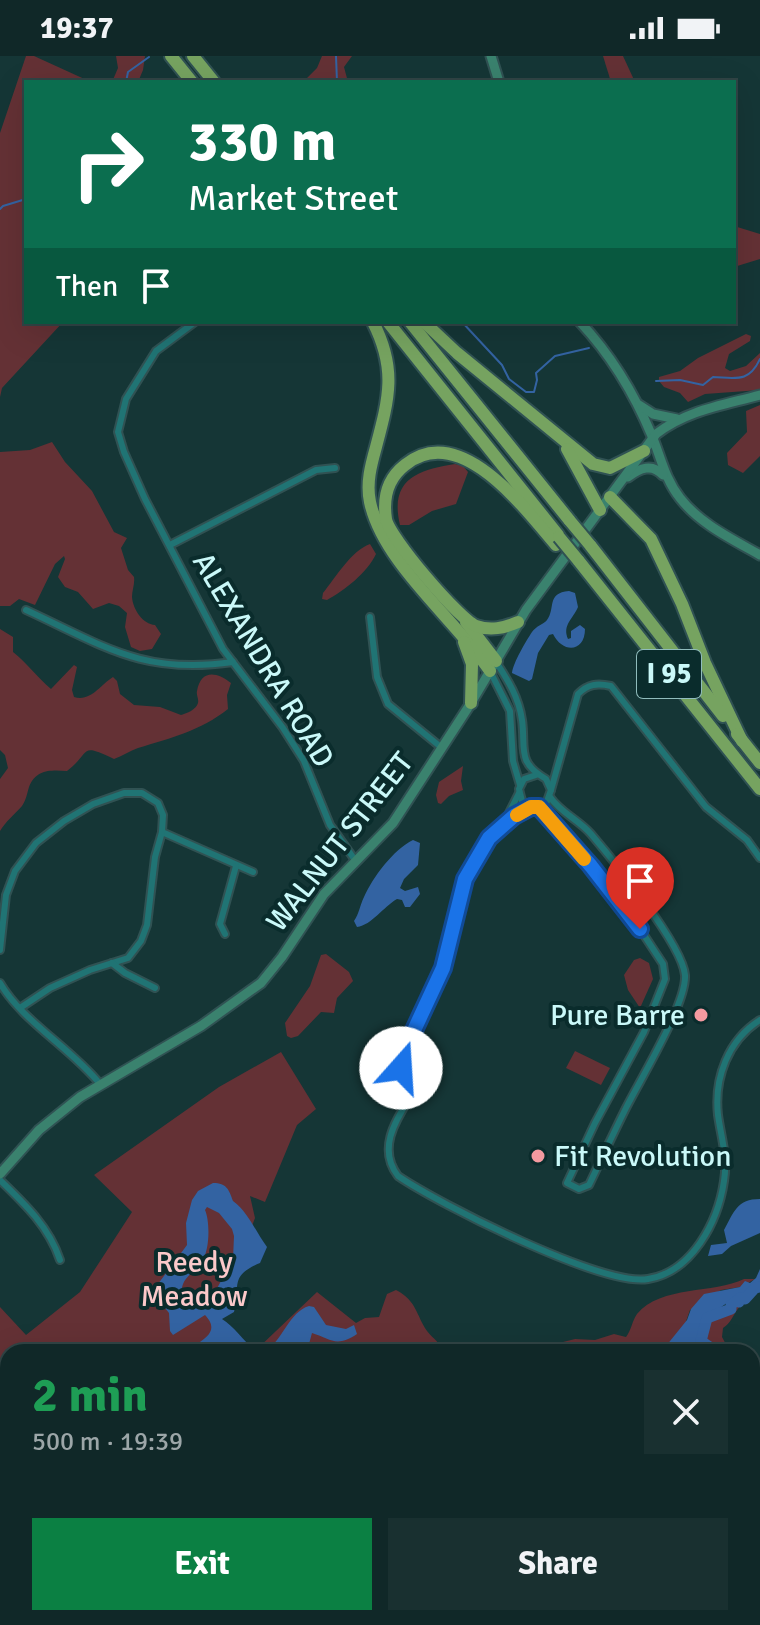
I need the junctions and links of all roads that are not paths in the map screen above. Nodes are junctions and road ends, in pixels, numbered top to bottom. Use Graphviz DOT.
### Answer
graph roads {
  1 [pos="171,56"];
  2 [pos="193,56"];
  3 [pos="491,56"];
  4 [pos="190,80"];
  5 [pos="212,80"];
  6 [pos="498,80"];
  7 [pos="192,324"];
  8 [pos="374,324"];
  9 [pos="390,324"];
  10 [pos="412,324"];
  11 [pos="426,324"];
  12 [pos="582,324"];
  13 [pos="760,395"];
  14 [pos="637,403"];
  15 [pos="677,419"];
  16 [pos="557,435"];
  17 [pos="653,438"];
  18 [pos="644,451"];
  19 [pos="335,468"];
  20 [pos="622,482"];
  21 [pos="673,488"];
  22 [pos="610,497"];
  23 [pos="600,510"];
  24 [pos="558,541"];
  25 [pos="170,545"];
  26 [pos="760,555"];
  27 [pos="26,610"];
  28 [pos="460,614"];
  29 [pos="370,617"];
  30 [pos="518,622"];
  31 [pos="461,636"];
  32 [pos="233,662"];
  33 [pos="493,666"];
  34 [pos="471,703"];
  35 [pos="742,741"];
  36 [pos="442,748"];
  37 [pos="562,754"];
  38 [pos="760,763"];
  39 [pos="538,775"];
  40 [pos="520,785"];
  41 [pos="760,789"];
  42 [pos="519,793"];
  43 [pos="551,794"];
  44 [pos="535,807"];
  45 [pos="503,824"];
  46 [pos="162,832"];
  47 [pos="760,858"];
  48 [pos="355,860"];
  49 [pos="236,866"];
  50 [pos="253,872"];
  51 [pos="225,934"];
  52 [pos="0,950"];
  53 [pos="112,963"];
  54 [pos="0,983"];
  55 [pos="155,988"];
  56 [pos="20,1008"];
  57 [pos="760,1020"];
  58 [pos="100,1084"];
  59 [pos="0,1174"];
  60 [pos="0,1180"];
  61 [pos="60,1260"];
  1 -- 4 [label="highway"];
  2 -- 5 [label="highway"];
  3 -- 6 [label="main road"];
  7 -- 25 [label="street, ALEXANDRA ROAD"];
  8 -- 31 [label="highway"];
  9 -- 24 [label="highway"];
  10 -- 35 [label="highway, I 95, bridge"];
  11 -- 16 [label="highway"];
  12 -- 14 [label="main road"];
  13 -- 15 [label="main road, WALNUT STREET"];
  14 -- 15 [label="main road"];
  14 -- 17 [label="main road"];
  15 -- 17 [label="main road, WALNUT STREET"];
  16 -- 18 [label="highway"];
  16 -- 23 [label="highway"];
  17 -- 18 [label="main road, WALNUT STREET"];
  17 -- 21 [label="main road"];
  18 -- 20 [label="main road, WALNUT STREET"];
  19 -- 25 [label="street"];
  20 -- 21 [label="main road"];
  20 -- 22 [label="main road, WALNUT STREET"];
  21 -- 26 [label="main road"];
  22 -- 23 [label="main road, WALNUT STREET"];
  22 -- 35 [label="highway"];
  23 -- 30 [label="main road, WALNUT STREET"];
  24 -- 28 [label="highway"];
  24 -- 41 [label="highway, I 95, bridge"];
  25 -- 32 [label="street, ALEXANDRA ROAD"];
  27 -- 32 [label="street"];
  28 -- 30 [label="highway"];
  28 -- 33 [label="highway"];
  29 -- 36 [label="street"];
  30 -- 33 [label="main road, WALNUT STREET"];
  31 -- 33 [label="highway"];
  31 -- 34 [label="highway"];
  32 -- 48 [label="street, ALEXANDRA ROAD"];
  33 -- 34 [label="main road, WALNUT STREET"];
  33 -- 39 [label="street"];
  33 -- 40 [label="street"];
  34 -- 36 [label="main road, WALNUT STREET"];
  35 -- 38 [label="highway, I 95"];
  36 -- 48 [label="main road, WALNUT STREET"];
  37 -- 39 [label="street"];
  37 -- 43 [label="street"];
  37 -- 47 [label="street"];
  39 -- 40 [label="street"];
  39 -- 43 [label="street"];
  40 -- 42 [label="street"];
  42 -- 44 [label="street"];
  42 -- 45 [label="street"];
  43 -- 44 [label="street"];
  43 -- 44 [label="street"];
  44 -- 45 [label="street"];
  45 -- 57 [label="street"];
  46 -- 49 [label="street"];
  46 -- 52 [label="street"];
  46 -- 53 [label="street"];
  48 -- 58 [label="main road, WALNUT STREET"];
  49 -- 50 [label="street"];
  49 -- 51 [label="street"];
  53 -- 55 [label="street"];
  53 -- 56 [label="street"];
  54 -- 56 [label="street"];
  56 -- 58 [label="street"];
  58 -- 59 [label="main road, WALNUT STREET"];
  60 -- 61 [label="street"];
}
